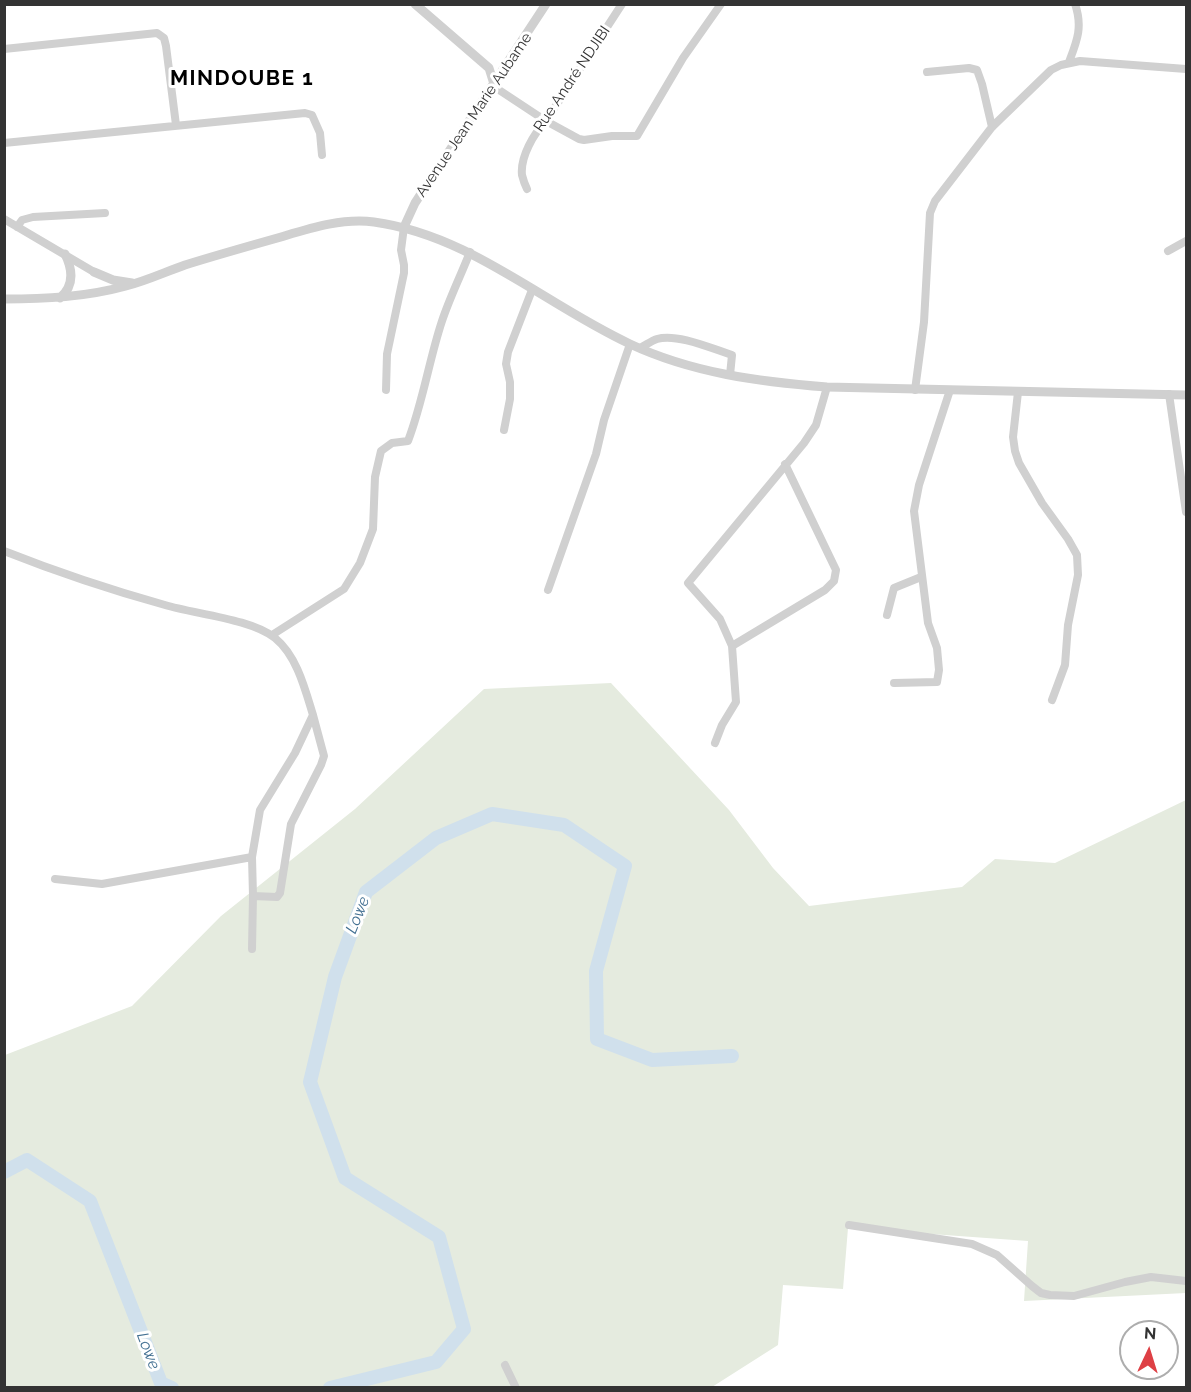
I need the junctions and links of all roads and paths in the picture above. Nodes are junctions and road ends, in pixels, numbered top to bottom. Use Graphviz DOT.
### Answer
graph roads {
  1 [pos="415,4"];
  2 [pos="546,4"];
  3 [pos="622,4"];
  4 [pos="721,4"];
  5 [pos="1075,4"];
  6 [pos="4,49"];
  7 [pos="1070,62"];
  8 [pos="507,66"];
  9 [pos="489,68"];
  10 [pos="1186,69"];
  11 [pos="927,72"];
  12 [pos="494,85"];
  13 [pos="546,120"];
  14 [pos="176,125"];
  15 [pos="992,127"];
  16 [pos="4,143"];
  17 [pos="322,155"];
  18 [pos="526,189"];
  19 [pos="105,213"];
  20 [pos="4,219"];
  21 [pos="17,227"];
  22 [pos="404,227"];
  23 [pos="1186,241"];
  24 [pos="1167,251"];
  25 [pos="470,252"];
  26 [pos="65,254"];
  27 [pos="94,272"];
  28 [pos="138,283"];
  29 [pos="532,290"];
  30 [pos="96,293"];
  31 [pos="60,298"];
  32 [pos="4,299"];
  33 [pos="630,344"];
  34 [pos="640,348"];
  35 [pos="730,375"];
  36 [pos="827,387"];
  37 [pos="386,390"];
  38 [pos="915,390"];
  39 [pos="950,390"];
  40 [pos="1017,392"];
  41 [pos="1169,394"];
  42 [pos="1186,395"];
  43 [pos="504,430"];
  44 [pos="785,464"];
  45 [pos="1184,489"];
  46 [pos="1186,513"];
  47 [pos="4,551"];
  48 [pos="921,577"];
  49 [pos="548,590"];
  50 [pos="887,615"];
  51 [pos="272,635"];
  52 [pos="732,646"];
  53 [pos="894,683"];
  54 [pos="1052,700"];
  55 [pos="313,715"];
  56 [pos="715,743"];
  57 [pos="252,857"];
  58 [pos="55,879"];
  59 [pos="253,896"];
  60 [pos="252,949"];
  61 [pos="849,1225"];
  62 [pos="1186,1281"];
  63 [pos="505,1365"];
  64 [pos="516,1388"];
  1 -- 9 [label="street"];
  2 -- 8 [label="street, Avenue Jean Marie Aubame"];
  3 -- 13 [label="street, Rue André NDJIBI"];
  4 -- 13 [label="street"];
  5 -- 7 [label="street"];
  6 -- 14 [label="street"];
  7 -- 10 [label="street"];
  7 -- 15 [label="street"];
  8 -- 9 [label="street"];
  8 -- 12 [label="street, Avenue Jean Marie Aubame"];
  9 -- 12 [label="street"];
  11 -- 15 [label="street"];
  12 -- 13 [label="street"];
  12 -- 22 [label="street, Avenue Jean Marie Aubame"];
  13 -- 18 [label="street, Rue André NDJIBI"];
  14 -- 16 [label="street"];
  14 -- 17 [label="street"];
  15 -- 38 [label="street"];
  19 -- 21 [label="street"];
  20 -- 21 [label="street"];
  21 -- 26 [label="street"];
  22 -- 25 [label="street"];
  22 -- 28 [label="street"];
  22 -- 37 [label="street"];
  23 -- 24 [label="street"];
  25 -- 29 [label="street"];
  25 -- 51 [label="street"];
  26 -- 27 [label="street"];
  26 -- 31 [label="street"];
  27 -- 28 [label="street"];
  27 -- 30 [label="street"];
  28 -- 30 [label="street"];
  29 -- 33 [label="street"];
  29 -- 43 [label="street"];
  30 -- 31 [label="street"];
  31 -- 32 [label="street"];
  33 -- 34 [label="street"];
  33 -- 49 [label="street"];
  34 -- 35 [label="street"];
  34 -- 35 [label="street"];
  35 -- 36 [label="street"];
  36 -- 38 [label="street"];
  36 -- 44 [label="street"];
  38 -- 39 [label="street"];
  39 -- 40 [label="street"];
  39 -- 48 [label="street"];
  40 -- 41 [label="street"];
  40 -- 54 [label="street"];
  41 -- 42 [label="street"];
  41 -- 45 [label="street"];
  44 -- 52 [label="street"];
  44 -- 52 [label="street"];
  45 -- 46 [label="street"];
  47 -- 51 [label="street"];
  48 -- 50 [label="street"];
  48 -- 53 [label="street"];
  51 -- 55 [label="street"];
  52 -- 56 [label="street"];
  55 -- 57 [label="street"];
  55 -- 59 [label="street"];
  57 -- 58 [label="street"];
  57 -- 59 [label="street"];
  59 -- 60 [label="street"];
  61 -- 62 [label="street"];
  63 -- 64 [label="street"];
}
